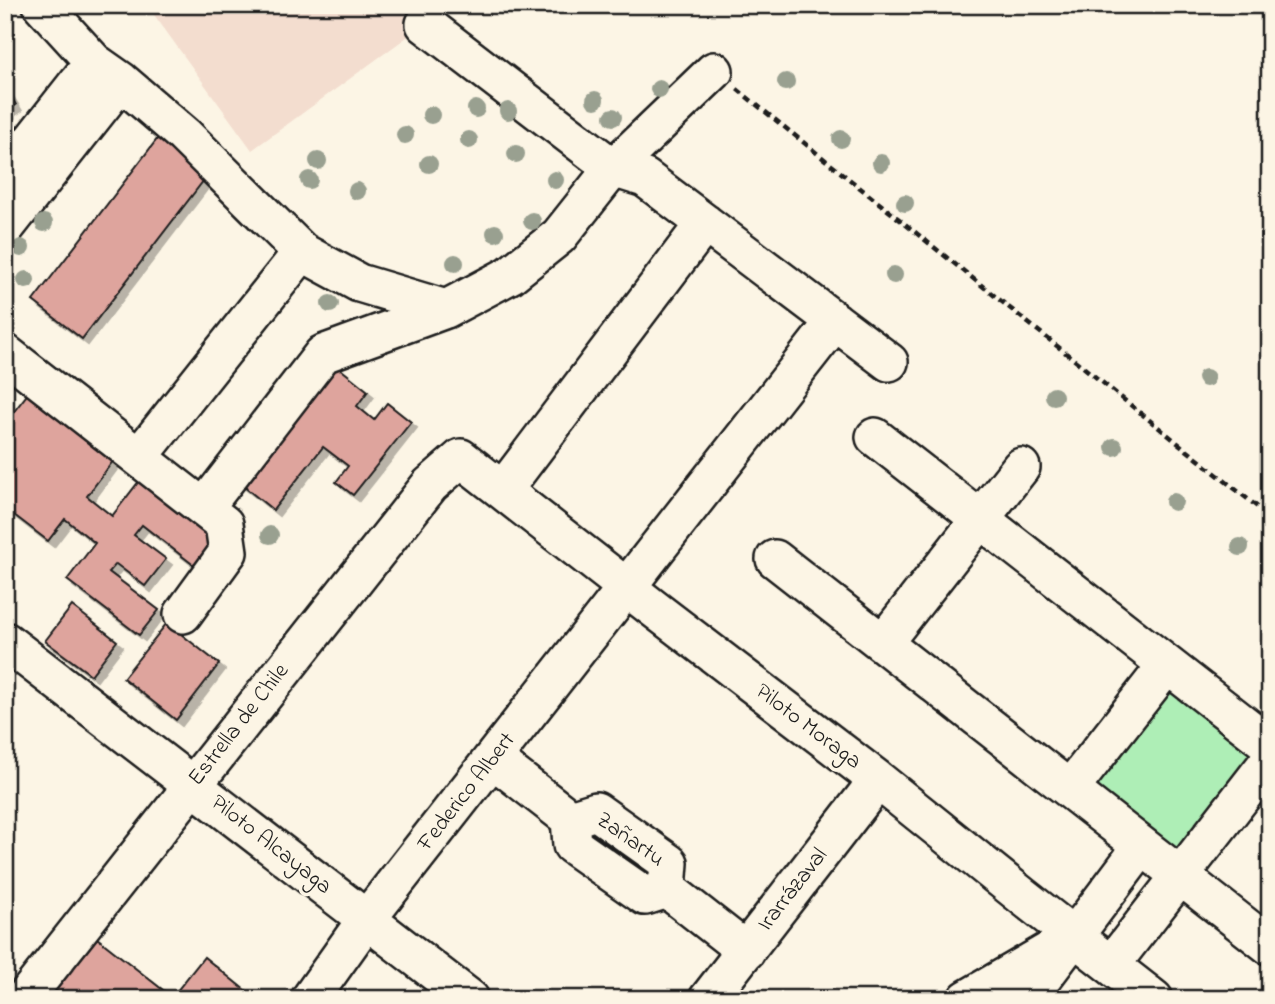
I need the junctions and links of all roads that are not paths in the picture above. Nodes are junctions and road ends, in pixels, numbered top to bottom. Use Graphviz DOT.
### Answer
graph roads {
  1 [pos="42,5"];
  2 [pos="425,24"];
  3 [pos="108,71"];
  4 [pos="714,71"];
  5 [pos="629,173"];
  6 [pos="5,175"];
  7 [pos="705,223"];
  8 [pos="5,228"];
  9 [pos="302,252"];
  10 [pos="446,309"];
  11 [pos="835,321"];
  12 [pos="5,353"];
  13 [pos="889,362"];
  14 [pos="876,437"];
  15 [pos="139,457"];
  16 [pos="461,458"];
  17 [pos="1021,467"];
  18 [pos="503,490"];
  19 [pos="204,508"];
  20 [pos="980,519"];
  21 [pos="775,559"];
  22 [pos="627,587"];
  23 [pos="183,614"];
  24 [pos="6,643"];
  25 [pos="883,643"];
  26 [pos="1167,665"];
  27 [pos="1270,746"];
  28 [pos="493,759"];
  29 [pos="1270,760"];
  30 [pos="878,780"];
  31 [pos="192,784"];
  32 [pos="1070,789"];
  33 [pos="1142,846"];
  34 [pos="1180,875"];
  35 [pos="366,920"];
  36 [pos="1074,936"];
  37 [pos="1270,946"];
  38 [pos="746,951"];
  39 [pos="1111,965"];
  40 [pos="24,999"];
  41 [pos="310,999"];
  42 [pos="470,999"];
  43 [pos="708,999"];
  44 [pos="967,999"];
  45 [pos="1027,999"];
  46 [pos="1154,999"];
  1 -- 3 [label="street"];
  2 -- 5 [label="street"];
  3 -- 6 [label="street"];
  3 -- 8 [label="street"];
  3 -- 9 [label="street"];
  4 -- 5 [label="street"];
  5 -- 7 [label="street"];
  5 -- 10 [label="street"];
  7 -- 11 [label="street"];
  7 -- 18 [label="street"];
  9 -- 10 [label="street"];
  9 -- 15 [label="street"];
  10 -- 19 [label="street"];
  11 -- 13 [label="street"];
  11 -- 22 [label="street, Federico Albert"];
  12 -- 15 [label="street"];
  14 -- 20 [label="street"];
  15 -- 19 [label="street"];
  16 -- 18 [label="street, Piloto Moraga"];
  16 -- 31 [label="street, Estrella de Chile"];
  17 -- 20 [label="street"];
  18 -- 22 [label="street, Piloto Moraga"];
  19 -- 23 [label="street"];
  20 -- 25 [label="street"];
  20 -- 26 [label="street"];
  21 -- 25 [label="street"];
  22 -- 28 [label="street, Federico Albert"];
  22 -- 30 [label="street, Piloto Moraga"];
  24 -- 31 [label="street, Piloto Alcayaga"];
  25 -- 32 [label="street"];
  26 -- 27 [label="street"];
  26 -- 32 [label="street"];
  28 -- 35 [label="street, Federico Albert"];
  28 -- 38 [label="street, Zañartu"];
  29 -- 34 [label="street"];
  30 -- 36 [label="street, Piloto Moraga"];
  30 -- 38 [label="street, Irarrázaval"];
  31 -- 35 [label="street, Piloto Alcayaga"];
  31 -- 40 [label="street, Estrella de Chile"];
  32 -- 33 [label="street"];
  33 -- 34 [label="street"];
  33 -- 36 [label="street"];
  34 -- 37 [label="street"];
  34 -- 39 [label="street"];
  35 -- 41 [label="street, Federico Albert"];
  35 -- 42 [label="street, Piloto Alcayaga"];
  36 -- 39 [label="street, Piloto Moraga"];
  36 -- 44 [label="street"];
  36 -- 45 [label="street"];
  38 -- 43 [label="street, Irarrázaval"];
  39 -- 46 [label="street, Piloto Moraga"];
}
